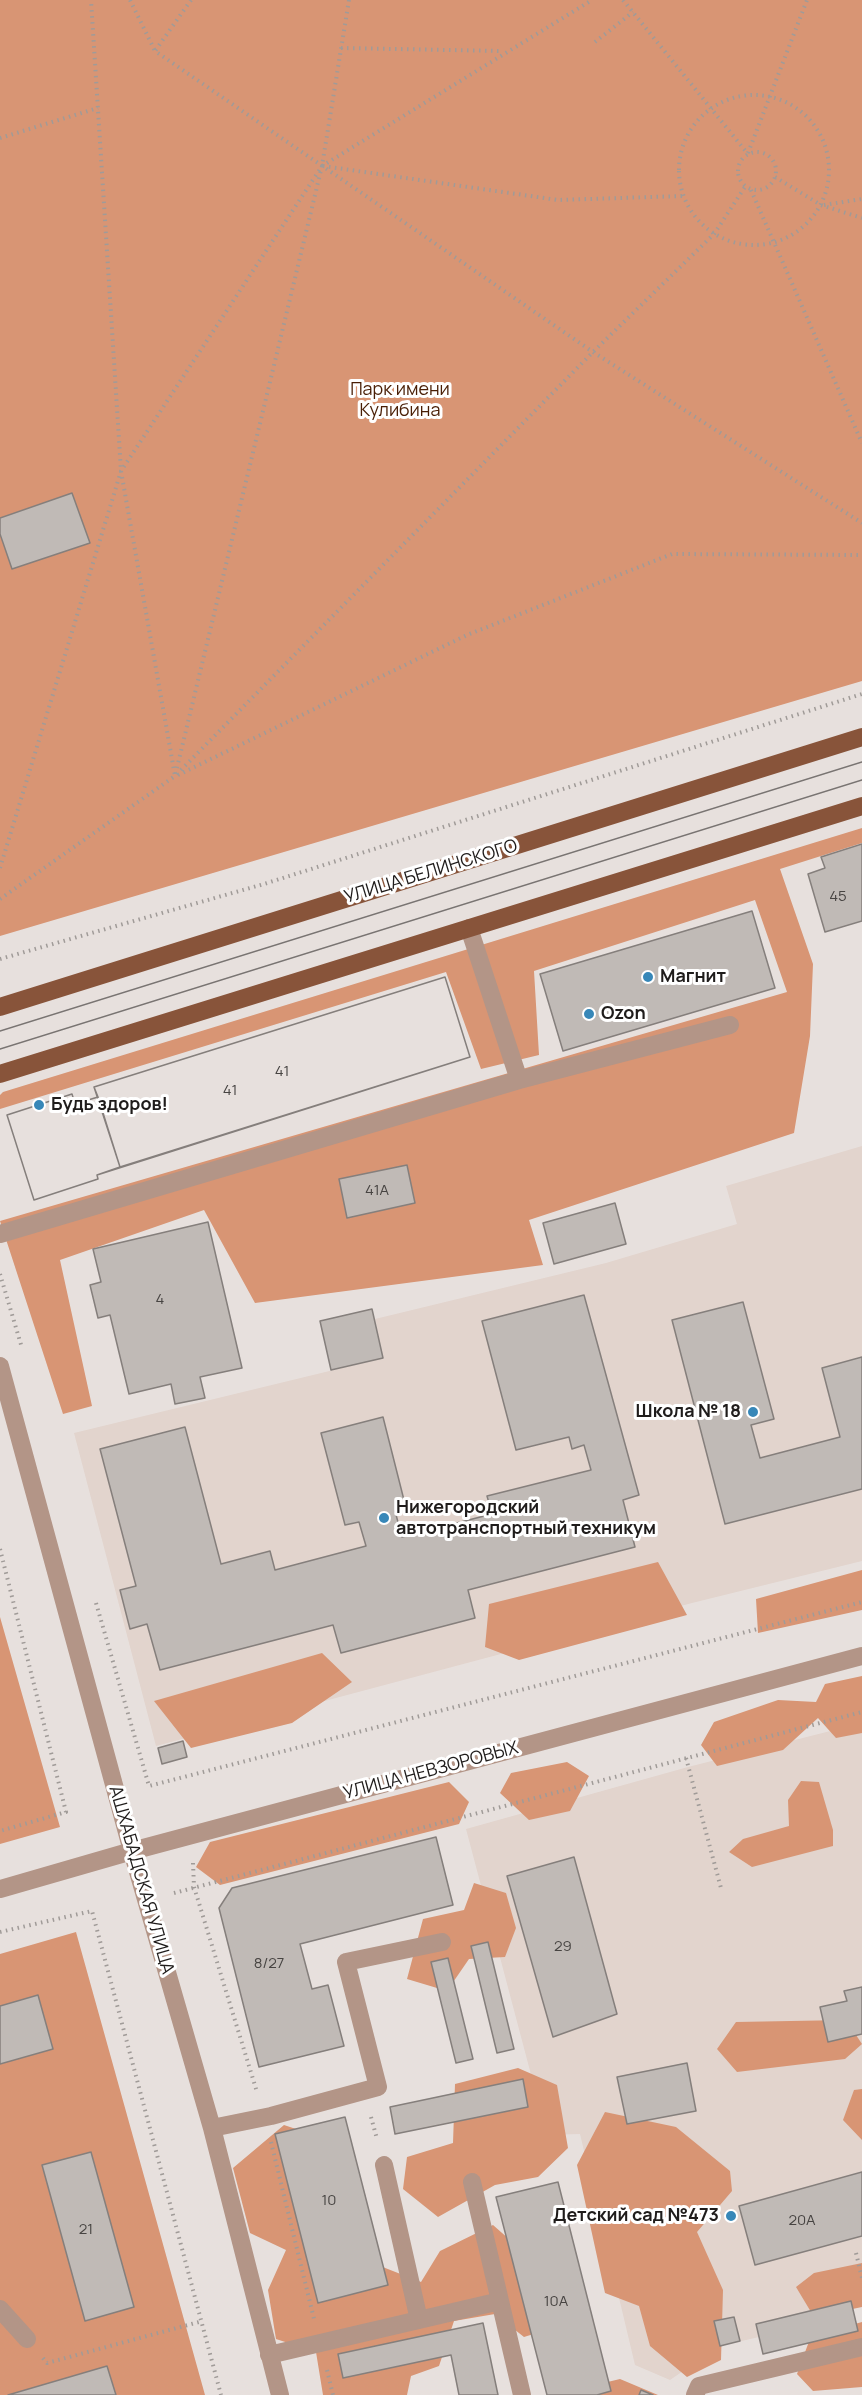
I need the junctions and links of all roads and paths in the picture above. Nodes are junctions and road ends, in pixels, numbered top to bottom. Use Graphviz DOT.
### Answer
graph roads {
  1 [pos="91,0"];
  2 [pos="130,0"];
  3 [pos="191,0"];
  4 [pos="349,0"];
  5 [pos="592,0"];
  6 [pos="623,0"];
  7 [pos="807,0"];
  8 [pos="633,12"];
  9 [pos="595,42"];
  10 [pos="341,48"];
  11 [pos="155,51"];
  12 [pos="505,51"];
  13 [pos="767,96"];
  14 [pos="98,108"];
  15 [pos="711,108"];
  16 [pos="0,138"];
  17 [pos="747,154"];
  18 [pos="322,166"];
  19 [pos="775,177"];
  20 [pos="744,187"];
  21 [pos="751,190"];
  22 [pos="683,196"];
  23 [pos="862,199"];
  24 [pos="821,205"];
  25 [pos="862,218"];
  26 [pos="714,234"];
  27 [pos="772,243"];
  28 [pos="593,352"];
  29 [pos="862,443"];
  30 [pos="121,471"];
  31 [pos="862,523"];
  32 [pos="862,555"];
  33 [pos="862,694"];
  34 [pos="862,737"];
  35 [pos="175,776"];
  36 [pos="862,806"];
  37 [pos="0,868"];
  38 [pos="0,899"];
  39 [pos="469,928"];
  40 [pos="0,959"];
  41 [pos="0,1006"];
  42 [pos="730,1024"];
  43 [pos="0,1074"];
  44 [pos="519,1080"];
  45 [pos="0,1234"];
  46 [pos="0,1366"];
  47 [pos="0,1549"];
  48 [pos="862,1602"];
  49 [pos="862,1656"];
  50 [pos="862,1712"];
  51 [pos="686,1758"];
  52 [pos="149,1786"];
  53 [pos="0,1831"];
  54 [pos="132,1851"];
  55 [pos="721,1888"];
  56 [pos="0,1889"];
  57 [pos="174,1893"];
  58 [pos="0,1932"];
  59 [pos="442,1942"];
  60 [pos="363,2091"];
  61 [pos="212,2128"];
  62 [pos="384,2165"];
  63 [pos="472,2182"];
  64 [pos="856,2253"];
  65 [pos="862,2278"];
  66 [pos="500,2301"];
  67 [pos="0,2309"];
  68 [pos="419,2320"];
  69 [pos="199,2322"];
  70 [pos="27,2338"];
  71 [pos="862,2348"];
  72 [pos="269,2355"];
  73 [pos="221,2395"];
  74 [pos="279,2395"];
  75 [pos="522,2395"];
  76 [pos="695,2395"];
  1 -- 14 [label="path"];
  2 -- 11 [label="path"];
  3 -- 11 [label="path"];
  4 -- 10 [label="path"];
  5 -- 12 [label="path"];
  6 -- 8 [label="path"];
  7 -- 13 [label="path"];
  8 -- 9 [label="path"];
  8 -- 15 [label="path"];
  10 -- 12 [label="path"];
  10 -- 18 [label="path"];
  11 -- 18 [label="path"];
  12 -- 18 [label="path"];
  13 -- 15 [label="path"];
  13 -- 17 [label="path"];
  13 -- 24 [label="path"];
  14 -- 16 [label="path"];
  14 -- 30 [label="path"];
  15 -- 17 [label="path"];
  15 -- 22 [label="path"];
  17 -- 19 [label="path"];
  17 -- 20 [label="path"];
  18 -- 22 [label="path"];
  18 -- 28 [label="path"];
  18 -- 30 [label="path"];
  18 -- 35 [label="path"];
  19 -- 21 [label="path"];
  19 -- 24 [label="path"];
  20 -- 21 [label="path"];
  20 -- 26 [label="path"];
  21 -- 27 [label="path"];
  22 -- 26 [label="path"];
  23 -- 24 [label="path"];
  24 -- 25 [label="path"];
  24 -- 27 [label="path"];
  26 -- 27 [label="path"];
  26 -- 28 [label="path"];
  27 -- 29 [label="path"];
  28 -- 31 [label="path"];
  28 -- 35 [label="path"];
  30 -- 35 [label="path"];
  30 -- 37 [label="path"];
  32 -- 35 [label="path"];
  33 -- 40 [label="path"];
  34 -- 41 [label="main road, УЛИЦА БЕЛИНСКОГО"];
  35 -- 38 [label="path"];
  36 -- 39 [label="main road"];
  39 -- 43 [label="main road"];
  39 -- 44 [label="street"];
  42 -- 44 [label="street"];
  44 -- 45 [label="street"];
  46 -- 54 [label="street, АШХАБАДСКАЯ УЛИЦА"];
  47 -- 53 [label="path"];
  48 -- 52 [label="path"];
  49 -- 54 [label="street, УЛИЦА НЕВЗОРОВЫХ"];
  50 -- 51 [label="path"];
  51 -- 55 [label="path"];
  51 -- 57 [label="path"];
  54 -- 56 [label="street, УЛИЦА НЕВЗОРОВЫХ"];
  54 -- 61 [label="street, АШХАБАДСКАЯ УЛИЦА"];
  58 -- 73 [label="path"];
  59 -- 60 [label="street"];
  60 -- 61 [label="street"];
  60 -- 62 [label="path"];
  61 -- 72 [label="street, АШХАБАДСКАЯ УЛИЦА"];
  62 -- 68 [label="street"];
  63 -- 66 [label="street"];
  64 -- 65 [label="path"];
  66 -- 68 [label="street"];
  66 -- 75 [label="street"];
  67 -- 70 [label="street"];
  68 -- 72 [label="street"];
  69 -- 70 [label="path"];
  71 -- 76 [label="street"];
  72 -- 74 [label="street, АШХАБАДСКАЯ УЛИЦА"];
}
